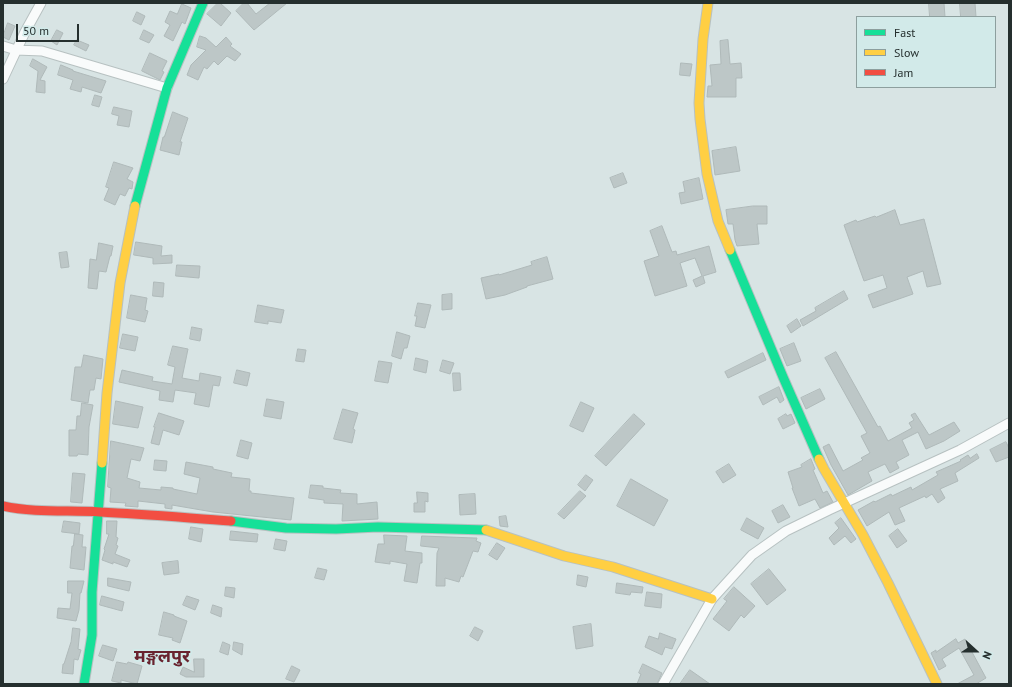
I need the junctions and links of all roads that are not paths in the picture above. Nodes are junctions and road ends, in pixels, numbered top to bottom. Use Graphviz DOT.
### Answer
graph roads {
  1 [pos="41,3"];
  2 [pos="203,3"];
  3 [pos="708,3"];
  4 [pos="3,46"];
  5 [pos="16,50"];
  6 [pos="3,79"];
  7 [pos="167,88"];
  8 [pos="1009,423"];
  9 [pos="844,503"];
  10 [pos="3,506"];
  11 [pos="99,512"];
  12 [pos="712,600"];
  13 [pos="84,684"];
  14 [pos="664,684"];
  15 [pos="937,684"];
  1 -- 5 [label="street"];
  2 -- 7 [label="street"];
  3 -- 9 [label="street"];
  4 -- 5 [label="street"];
  5 -- 6 [label="street"];
  5 -- 7 [label="street"];
  7 -- 11 [label="street"];
  8 -- 9 [label="street"];
  9 -- 12 [label="street"];
  9 -- 15 [label="street"];
  10 -- 11 [label="street"];
  11 -- 12 [label="street"];
  11 -- 13 [label="street"];
  12 -- 14 [label="street"];
}
